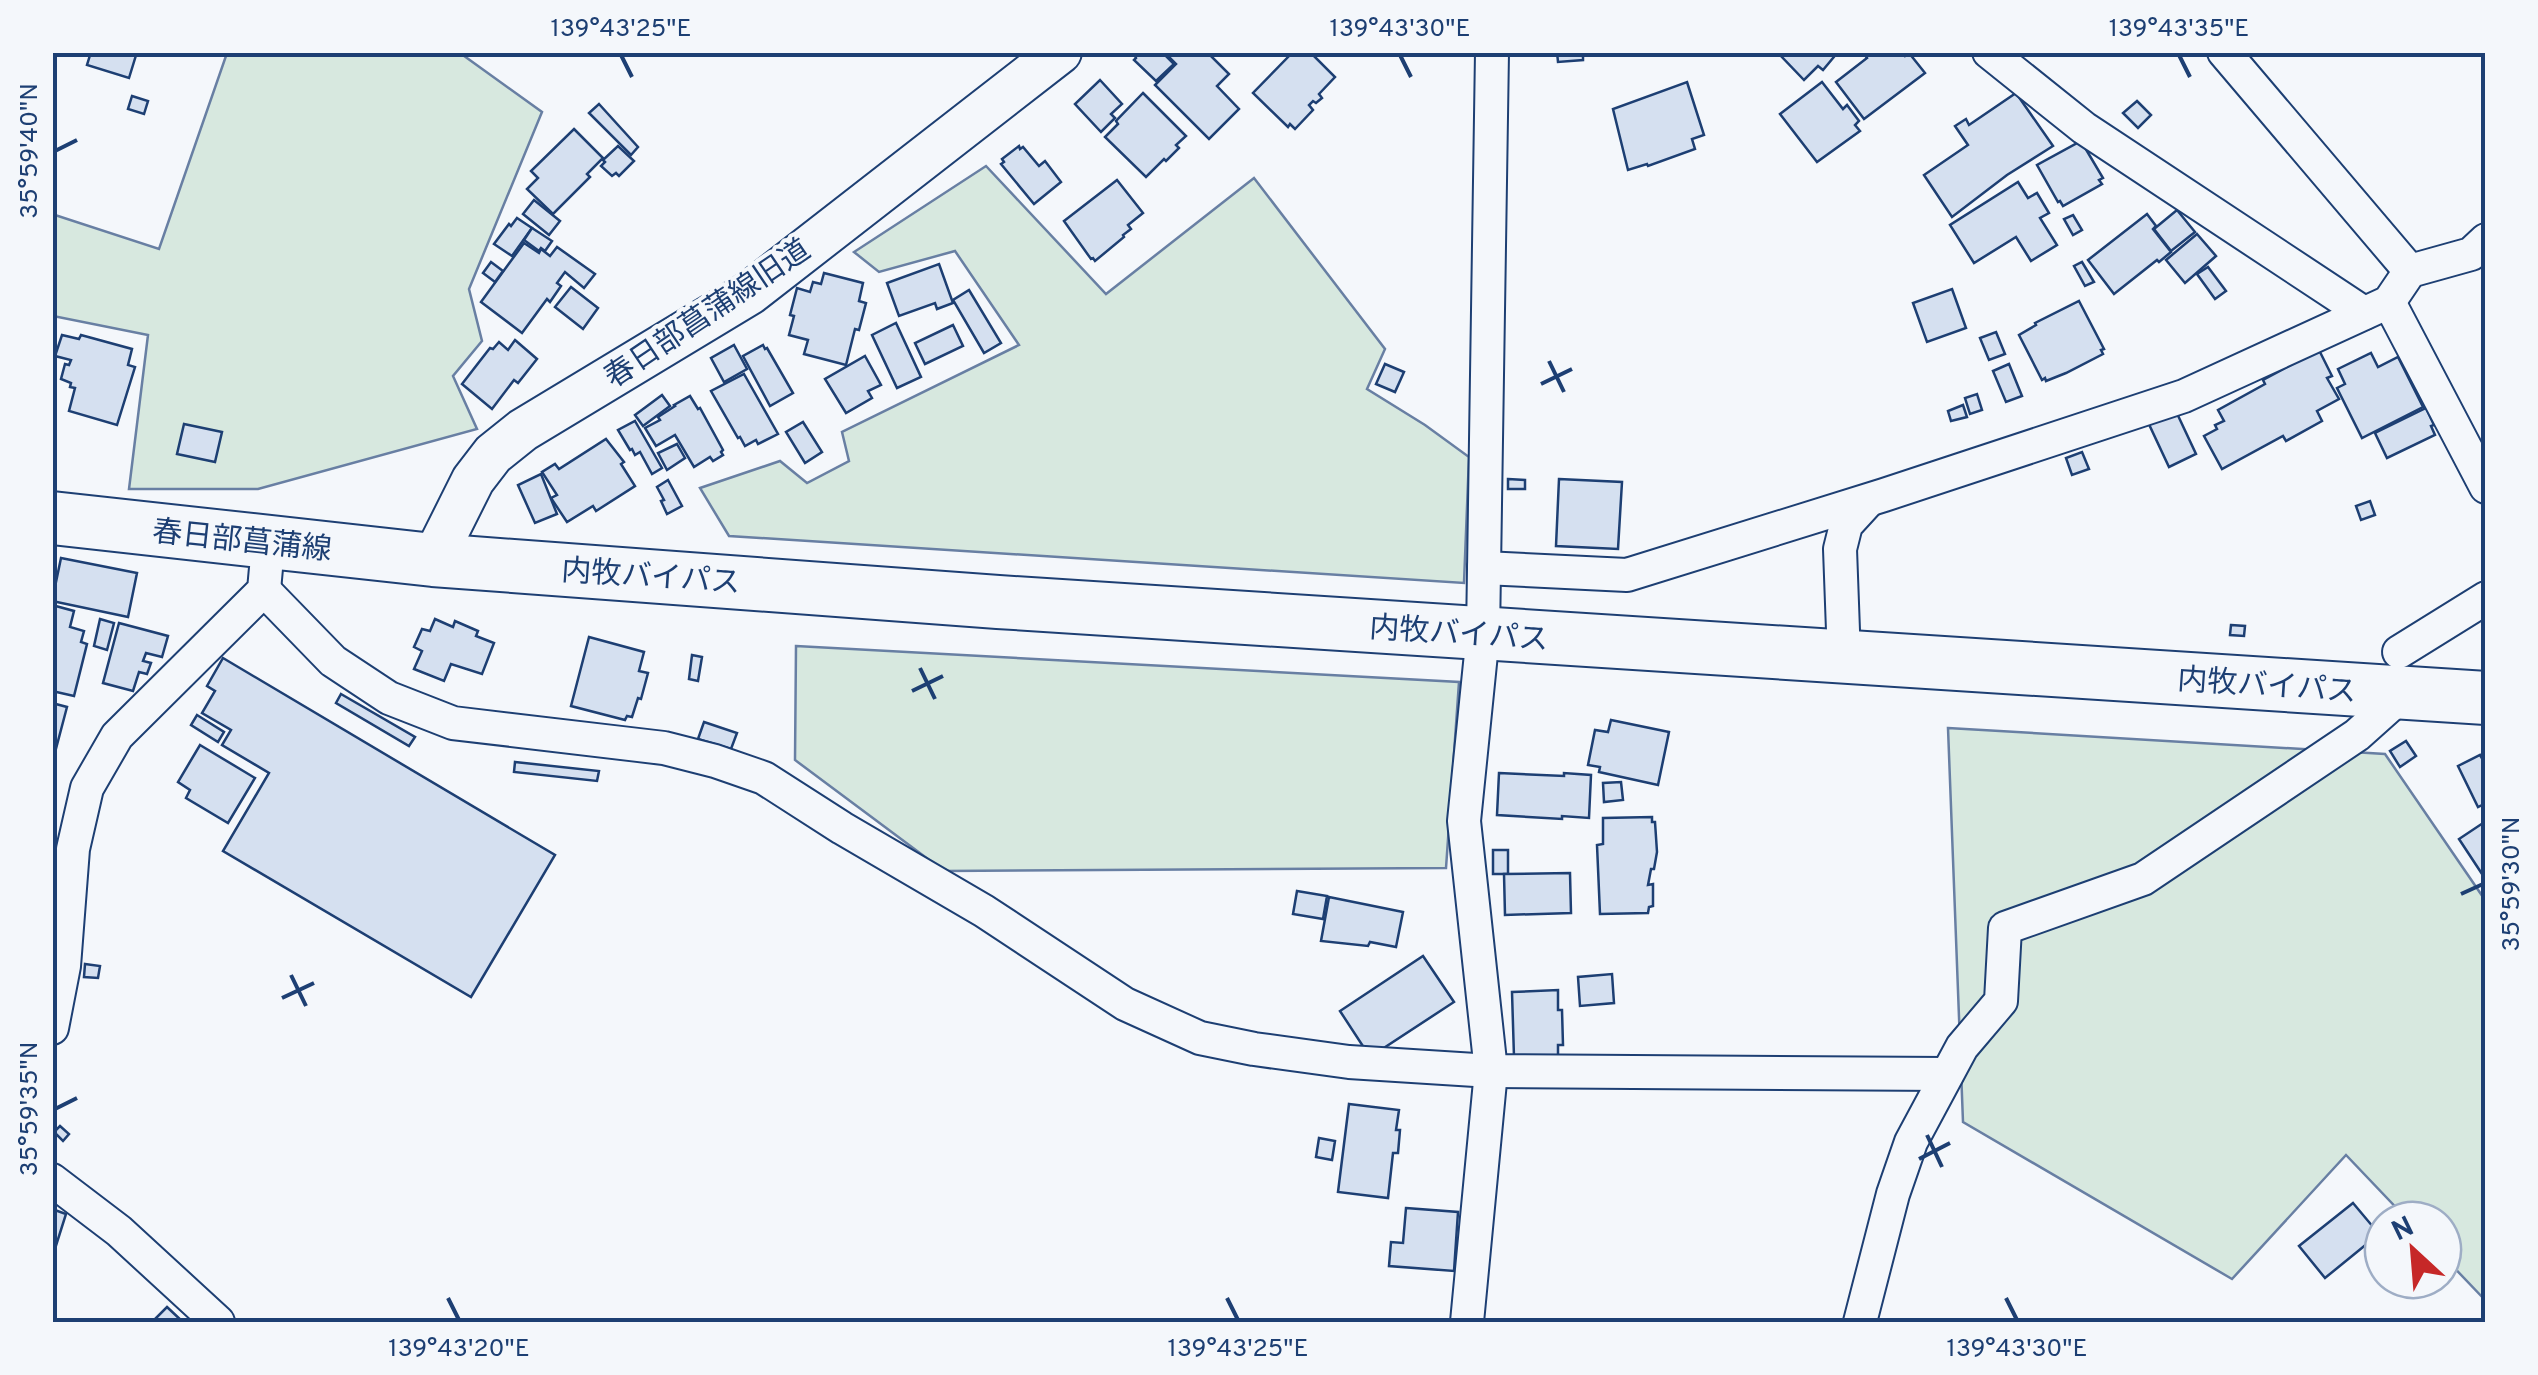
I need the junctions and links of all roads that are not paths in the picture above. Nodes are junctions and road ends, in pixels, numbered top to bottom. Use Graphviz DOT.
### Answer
graph roads {
  1 [pos="1060,52"];
  2 [pos="1492,52"];
  3 [pos="1989,52"];
  4 [pos="2224,52"];
  5 [pos="2486,240"];
  6 [pos="2410,272"];
  7 [pos="2376,307"];
  8 [pos="2486,487"];
  9 [pos="1868,500"];
  10 [pos="52,518"];
  11 [pos="432,560"];
  12 [pos="266,566"];
  13 [pos="1484,568"];
  14 [pos="2486,598"];
  15 [pos="1483,634"];
  16 [pos="1844,658"];
  17 [pos="2402,672"];
  18 [pos="2486,698"];
  19 [pos="52,1028"];
  20 [pos="1491,1071"];
  21 [pos="1948,1074"];
  22 [pos="52,1180"];
  23 [pos="218,1322"];
  24 [pos="1467,1322"];
  25 [pos="1860,1322"];
  1 -- 11 [label="street, 春日部菖蒲線旧道"];
  2 -- 13 [label="street"];
  3 -- 7 [label="street"];
  4 -- 6 [label="street"];
  5 -- 6 [label="street"];
  6 -- 7 [label="street"];
  7 -- 8 [label="street"];
  7 -- 9 [label="street"];
  9 -- 13 [label="street"];
  9 -- 16 [label="street"];
  10 -- 12 [label="main road, 春日部菖蒲線"];
  11 -- 12 [label="main road, 春日部菖蒲線"];
  11 -- 15 [label="main road, 内牧バイパス"];
  12 -- 19 [label="street"];
  12 -- 20 [label="street"];
  13 -- 15 [label="street"];
  14 -- 17 [label="street"];
  15 -- 16 [label="main road, 内牧バイパス"];
  15 -- 20 [label="street"];
  16 -- 17 [label="main road, 内牧バイパス"];
  17 -- 18 [label="main road, 内牧バイパス"];
  17 -- 21 [label="street"];
  20 -- 21 [label="street"];
  20 -- 24 [label="street"];
  21 -- 25 [label="street"];
  22 -- 23 [label="street"];
}
